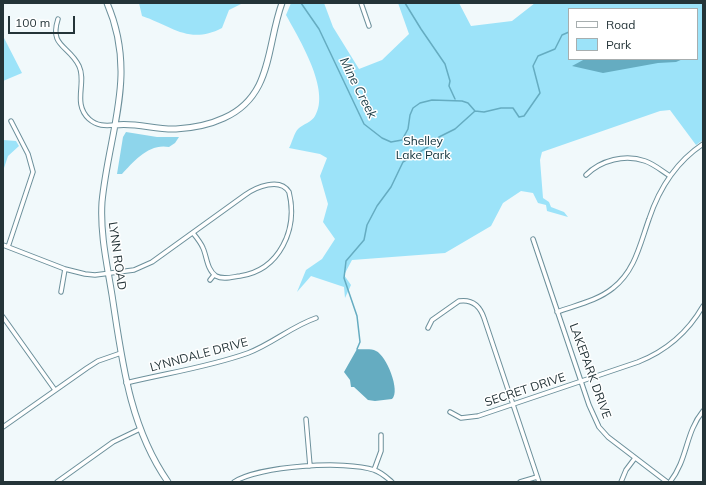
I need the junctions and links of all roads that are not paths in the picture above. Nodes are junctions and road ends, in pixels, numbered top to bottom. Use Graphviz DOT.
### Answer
graph roads {
  1 [pos="108,3"];
  2 [pos="282,3"];
  3 [pos="361,3"];
  4 [pos="58,19"];
  5 [pos="369,26"];
  6 [pos="11,121"];
  7 [pos="115,125"];
  8 [pos="703,144"];
  9 [pos="586,175"];
  10 [pos="670,176"];
  11 [pos="290,185"];
  12 [pos="287,188"];
  13 [pos="193,233"];
  14 [pos="533,240"];
  15 [pos="3,245"];
  16 [pos="8,247"];
  17 [pos="65,269"];
  18 [pos="108,273"];
  19 [pos="214,275"];
  20 [pos="210,280"];
  21 [pos="61,292"];
  22 [pos="703,306"];
  23 [pos="558,312"];
  24 [pos="3,317"];
  25 [pos="316,318"];
  26 [pos="428,328"];
  27 [pos="121,353"];
  28 [pos="581,382"];
  29 [pos="126,383"];
  30 [pos="55,390"];
  31 [pos="514,404"];
  32 [pos="703,411"];
  33 [pos="450,412"];
  34 [pos="306,419"];
  35 [pos="4,425"];
  36 [pos="140,429"];
  37 [pos="381,435"];
  38 [pos="635,458"];
  39 [pos="310,466"];
  40 [pos="374,470"];
  41 [pos="537,476"];
  42 [pos="57,482"];
  43 [pos="168,482"];
  44 [pos="234,482"];
  45 [pos="392,482"];
  46 [pos="520,482"];
  47 [pos="539,482"];
  48 [pos="621,482"];
  49 [pos="669,482"];
  1 -- 7 [label="main road, LYNN ROAD"];
  2 -- 7 [label="main road"];
  3 -- 5 [label="street"];
  4 -- 7 [label="street"];
  6 -- 16 [label="street"];
  7 -- 18 [label="main road, LYNN ROAD"];
  8 -- 10 [label="street"];
  9 -- 10 [label="street"];
  10 -- 23 [label="street"];
  11 -- 12 [label="street"];
  12 -- 13 [label="street"];
  12 -- 19 [label="street"];
  13 -- 18 [label="street"];
  13 -- 19 [label="street"];
  14 -- 23 [label="street, LAKEPARK DRIVE"];
  15 -- 16 [label="street"];
  16 -- 17 [label="street"];
  17 -- 18 [label="street"];
  17 -- 21 [label="street"];
  18 -- 27 [label="main road, LYNN ROAD"];
  19 -- 20 [label="street"];
  22 -- 28 [label="street, SECRET DRIVE"];
  23 -- 28 [label="street, LAKEPARK DRIVE"];
  24 -- 30 [label="street"];
  25 -- 29 [label="street, LYNNDALE DRIVE"];
  26 -- 31 [label="street"];
  27 -- 29 [label="main road, LYNN ROAD"];
  27 -- 30 [label="street"];
  28 -- 31 [label="street, SECRET DRIVE"];
  28 -- 38 [label="street, LAKEPARK DRIVE"];
  29 -- 36 [label="main road, LYNN ROAD"];
  30 -- 35 [label="street"];
  31 -- 33 [label="street, SECRET DRIVE"];
  31 -- 41 [label="street"];
  32 -- 49 [label="street"];
  34 -- 39 [label="street"];
  36 -- 42 [label="street"];
  36 -- 43 [label="main road, LYNN ROAD"];
  37 -- 40 [label="street"];
  38 -- 48 [label="street"];
  38 -- 49 [label="street, LAKEPARK DRIVE"];
  39 -- 40 [label="street"];
  39 -- 44 [label="street"];
  40 -- 45 [label="street"];
  41 -- 46 [label="street"];
  41 -- 47 [label="street"];
}
